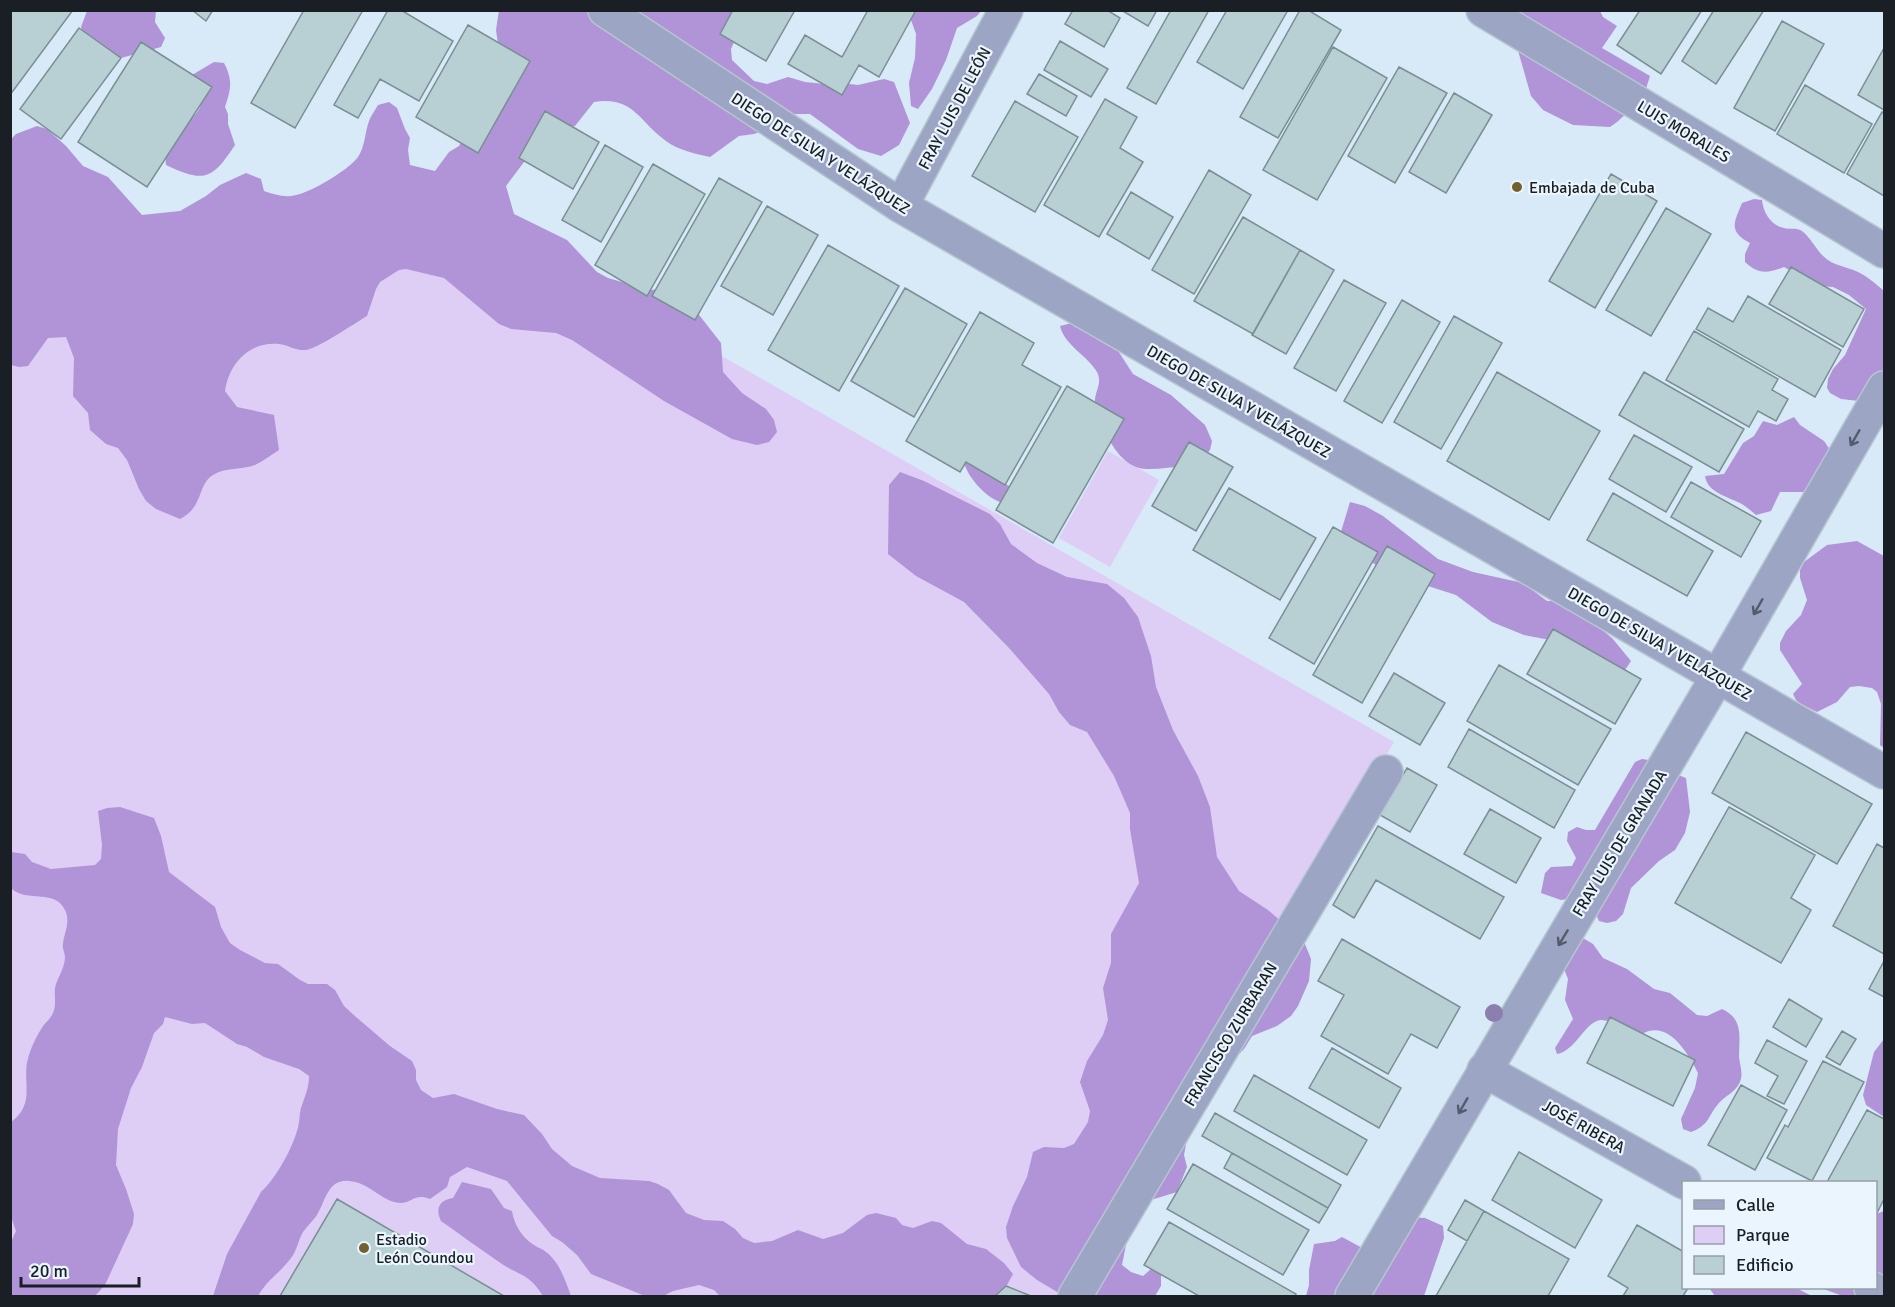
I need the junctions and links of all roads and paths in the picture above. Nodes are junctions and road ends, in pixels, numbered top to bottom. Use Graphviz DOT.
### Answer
graph roads {
  1 [pos="605,10"];
  2 [pos="1006,10"];
  3 [pos="1483,10"];
  4 [pos="902,206"];
  5 [pos="1884,251"];
  6 [pos="1884,388"];
  7 [pos="1718,676"];
  8 [pos="1386,772"];
  9 [pos="1884,772"];
  10 [pos="1484,1070"];
  11 [pos="1682,1181"];
  12 [pos="1075,1296"];
  13 [pos="1352,1296"];
  1 -- 4 [label="street, DIEGO DE SILVA Y VELÁZQUEZ"];
  2 -- 4 [label="street, FRAY LUIS DE LEÓN"];
  3 -- 5 [label="street, LUIS MORALES"];
  4 -- 7 [label="street, DIEGO DE SILVA Y VELÁZQUEZ"];
  6 -- 7 [label="street, FRAY LUIS DE GRANADA, one-way"];
  7 -- 9 [label="street, DIEGO DE SILVA Y VELÁZQUEZ"];
  7 -- 10 [label="street, FRAY LUIS DE GRANADA, one-way"];
  8 -- 12 [label="street, FRANCISCO ZURBARAN"];
  10 -- 11 [label="street, JOSÉ RIBERA"];
  10 -- 13 [label="street, FRAY LUIS DE GRANADA, one-way"];
}
